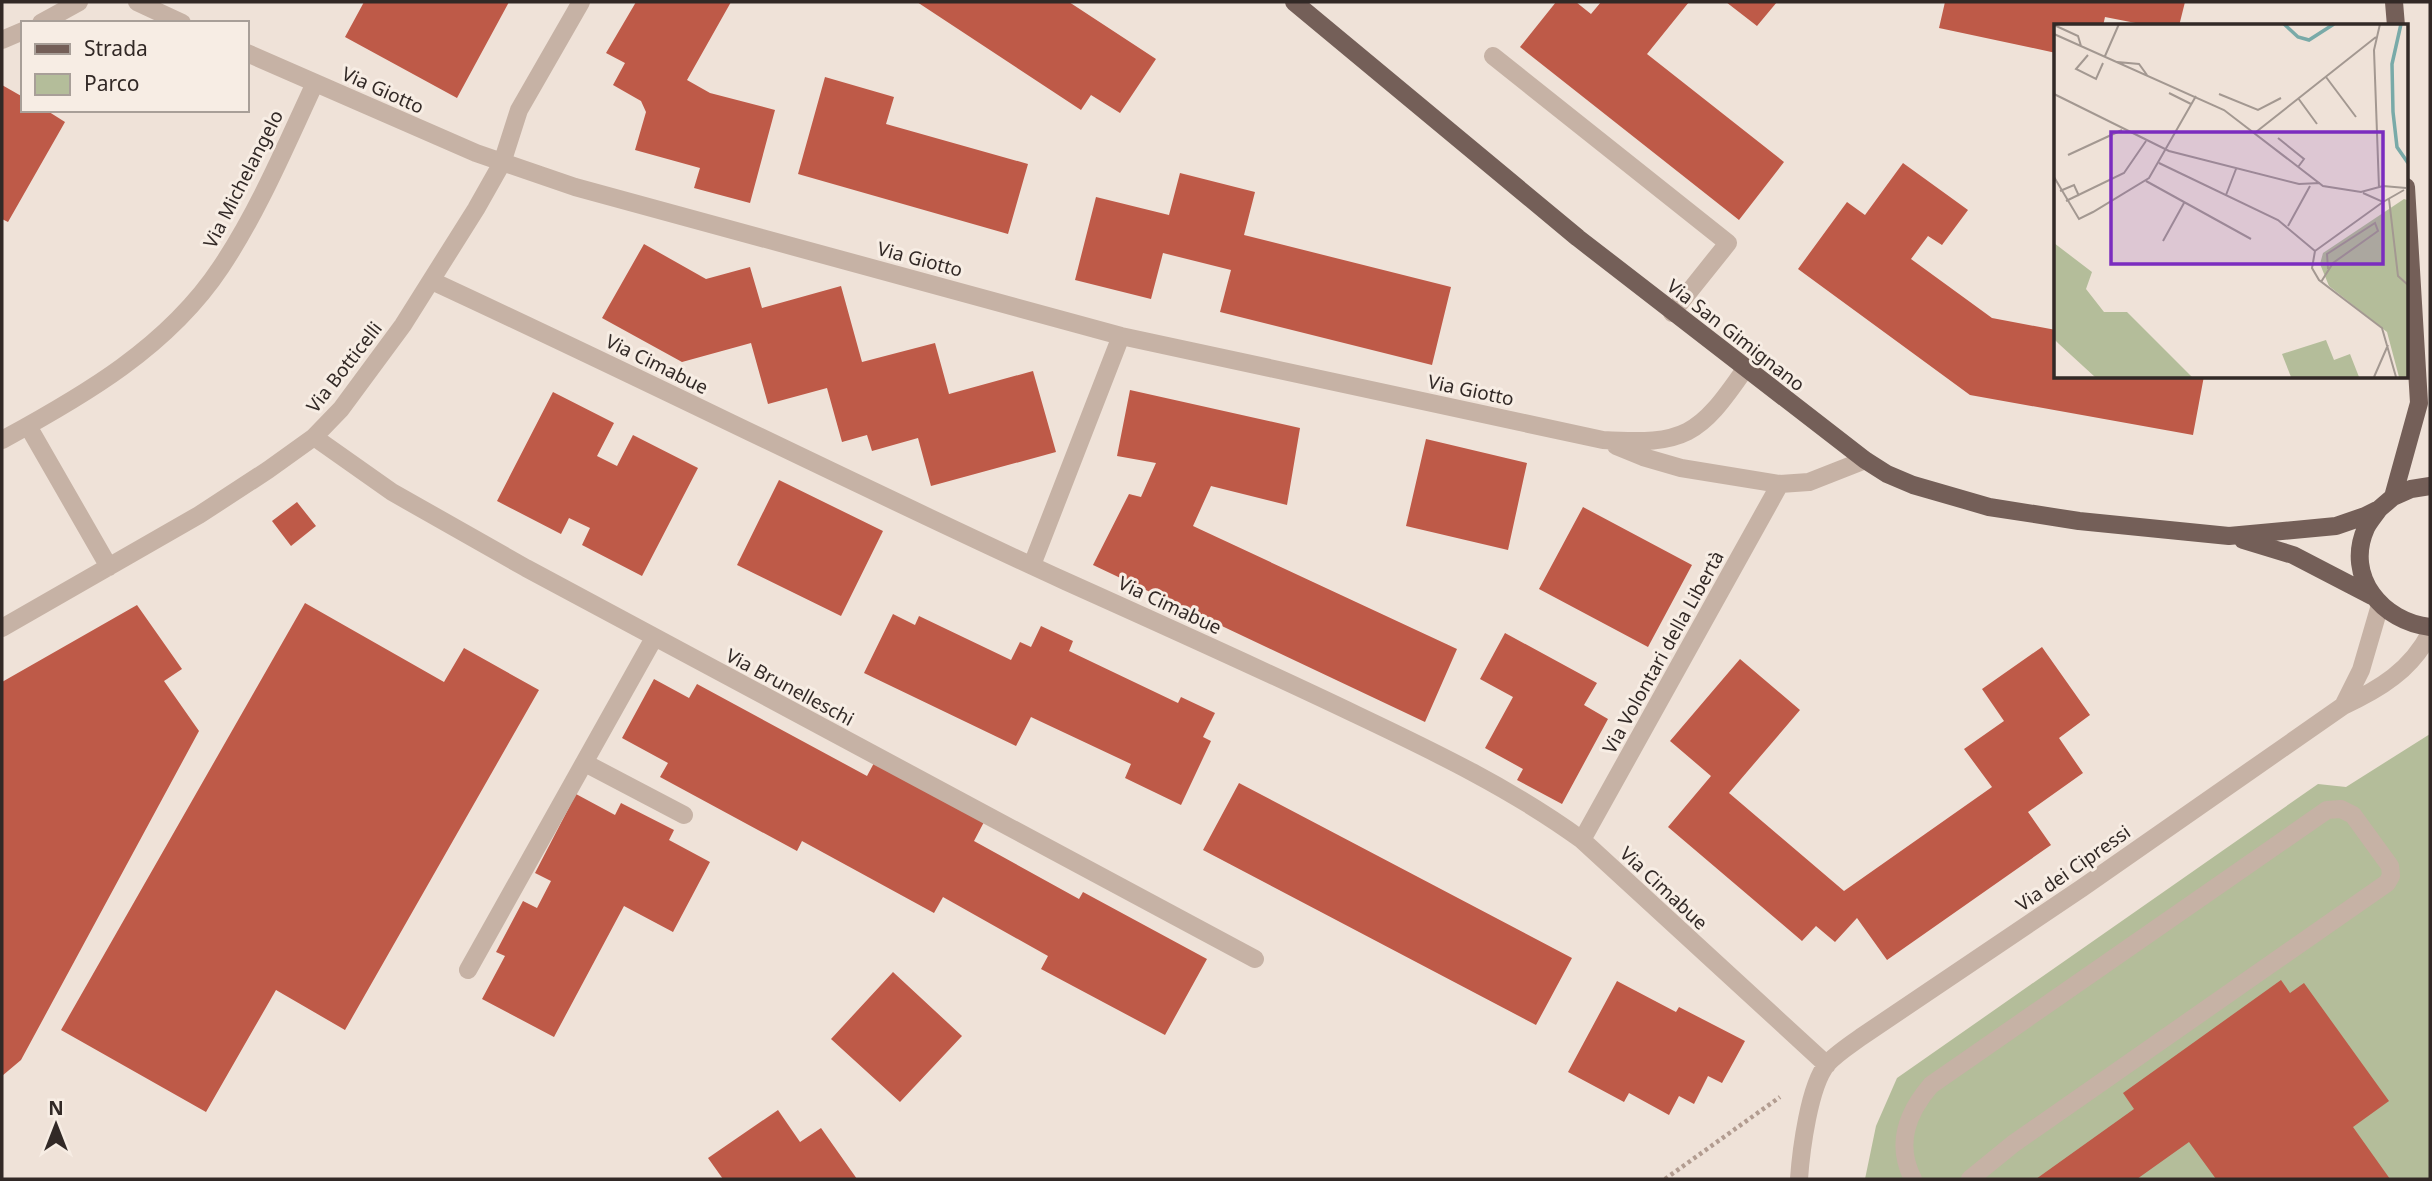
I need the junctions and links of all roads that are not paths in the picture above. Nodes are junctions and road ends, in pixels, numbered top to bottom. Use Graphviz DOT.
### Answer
graph roads {
  1 [pos="79,2"];
  2 [pos="137,2"];
  3 [pos="581,2"];
  4 [pos="2394,2"];
  5 [pos="1297,3"];
  6 [pos="45,21"];
  7 [pos="178,21"];
  8 [pos="2396,24"];
  9 [pos="21,32"];
  10 [pos="2,40"];
  11 [pos="248,53"];
  12 [pos="1493,56"];
  13 [pos="315,83"];
  14 [pos="502,163"];
  15 [pos="2408,220"];
  16 [pos="432,281"];
  17 [pos="1672,313"];
  18 [pos="1121,336"];
  19 [pos="1745,369"];
  20 [pos="2419,403"];
  21 [pos="2430,425"];
  22 [pos="28,426"];
  23 [pos="314,437"];
  24 [pos="2,440"];
  25 [pos="1604,440"];
  26 [pos="1864,460"];
  27 [pos="1780,484"];
  28 [pos="2430,486"];
  29 [pos="2393,497"];
  30 [pos="2379,509"];
  31 [pos="2229,536"];
  32 [pos="1032,565"];
  33 [pos="109,567"];
  34 [pos="2376,600"];
  35 [pos="2430,627"];
  36 [pos="2,628"];
  37 [pos="2430,633"];
  38 [pos="654,638"];
  39 [pos="2343,706"];
  40 [pos="584,763"];
  41 [pos="684,815"];
  42 [pos="1581,840"];
  43 [pos="1255,959"];
  44 [pos="468,970"];
  45 [pos="1827,1065"];
  46 [pos="1799,1179"];
  47 [pos="1913,1179"];
  48 [pos="1970,1179"];
  1 -- 6 [label="street"];
  2 -- 7 [label="street"];
  3 -- 14 [label="street, Via Botticelli"];
  4 -- 8 [label="main road"];
  5 -- 17 [label="main road, Via San Gimignano"];
  9 -- 10 [label="street"];
  11 -- 13 [label="street, Via Giotto"];
  12 -- 17 [label="street"];
  13 -- 14 [label="street, Via Giotto"];
  13 -- 22 [label="street, Via Michelangelo"];
  14 -- 16 [label="street, Via Botticelli"];
  14 -- 18 [label="street, Via Giotto"];
  15 -- 20 [label="main road"];
  16 -- 23 [label="street, Via Botticelli"];
  16 -- 32 [label="street, Via Cimabue"];
  17 -- 19 [label="main road, Via San Gimignano"];
  18 -- 25 [label="street, Via Giotto"];
  18 -- 32 [label="street"];
  19 -- 25 [label="street, Via Giotto"];
  19 -- 26 [label="main road, Via San Gimignano"];
  20 -- 21 [label="main road"];
  20 -- 29 [label="main road"];
  22 -- 24 [label="street, Via Michelangelo"];
  22 -- 33 [label="street"];
  23 -- 33 [label="street, Via Botticelli"];
  23 -- 38 [label="street, Via Brunelleschi"];
  25 -- 27 [label="street, Via Giotto"];
  26 -- 27 [label="street, Via Giotto"];
  26 -- 31 [label="main road, Via San Gimignano"];
  27 -- 42 [label="street, Via Volontari della Libertà"];
  28 -- 29 [label="main road, Via San Gimignano"];
  29 -- 30 [label="main road, Via San Gimignano"];
  30 -- 31 [label="main road, Via San Gimignano"];
  30 -- 34 [label="main road, Via San Gimignano"];
  31 -- 34 [label="main road, Via San Gimignano"];
  32 -- 42 [label="street, Via Cimabue"];
  33 -- 36 [label="street, Via Botticelli"];
  34 -- 35 [label="main road, Via San Gimignano"];
  34 -- 39 [label="street, Via dei Cipressi"];
  37 -- 39 [label="street, Via dei Cipressi"];
  38 -- 40 [label="street"];
  38 -- 43 [label="street, Via Brunelleschi"];
  39 -- 45 [label="street, Via dei Cipressi"];
  40 -- 41 [label="street"];
  40 -- 44 [label="street"];
  42 -- 45 [label="street, Via Cimabue"];
  45 -- 46 [label="street"];
  47 -- 48 [label="street"];
}
